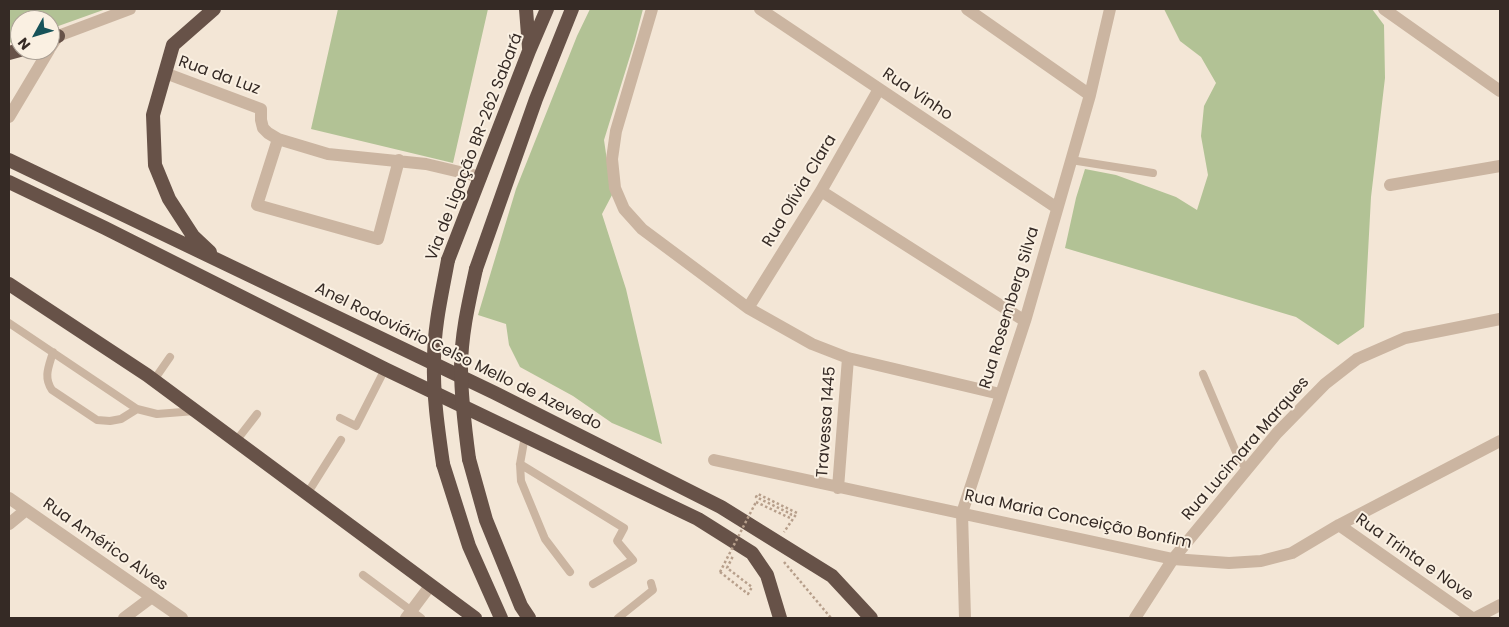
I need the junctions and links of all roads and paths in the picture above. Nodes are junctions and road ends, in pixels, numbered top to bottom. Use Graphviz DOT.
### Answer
graph roads {
  1 [pos="130,9"];
  2 [pos="214,9"];
  3 [pos="526,9"];
  4 [pos="547,9"];
  5 [pos="572,9"];
  6 [pos="652,9"];
  7 [pos="760,9"];
  8 [pos="967,9"];
  9 [pos="1110,9"];
  10 [pos="1384,9"];
  11 [pos="60,35"];
  12 [pos="530,51"];
  13 [pos="43,60"];
  14 [pos="165,73"];
  15 [pos="879,89"];
  16 [pos="1500,90"];
  17 [pos="1090,95"];
  18 [pos="9,117"];
  19 [pos="278,139"];
  20 [pos="9,160"];
  21 [pos="399,160"];
  22 [pos="1071,160"];
  23 [pos="1500,166"];
  24 [pos="1153,173"];
  25 [pos="481,177"];
  26 [pos="9,182"];
  27 [pos="1390,185"];
  28 [pos="821,191"];
  29 [pos="1057,208"];
  30 [pos="220,262"];
  31 [pos="9,284"];
  32 [pos="748,308"];
  33 [pos="1500,319"];
  34 [pos="1025,321"];
  35 [pos="9,323"];
  36 [pos="53,352"];
  37 [pos="170,357"];
  38 [pos="848,358"];
  39 [pos="385,369"];
  40 [pos="1203,374"];
  41 [pos="154,380"];
  42 [pos="1000,394"];
  43 [pos="137,409"];
  44 [pos="196,411"];
  45 [pos="257,414"];
  46 [pos="340,418"];
  47 [pos="524,436"];
  48 [pos="341,440"];
  49 [pos="236,441"];
  50 [pos="1500,441"];
  51 [pos="714,460"];
  52 [pos="520,464"];
  53 [pos="1247,470"];
  54 [pos="838,488"];
  55 [pos="307,494"];
  56 [pos="9,498"];
  57 [pos="26,510"];
  58 [pos="962,513"];
  59 [pos="9,524"];
  60 [pos="1338,525"];
  61 [pos="777,542"];
  62 [pos="739,545"];
  63 [pos="780,558"];
  64 [pos="1173,559"];
  65 [pos="570,572"];
  66 [pos="363,575"];
  67 [pos="651,582"];
  68 [pos="593,584"];
  69 [pos="430,586"];
  70 [pos="152,597"];
  71 [pos="1500,605"];
  72 [pos="413,616"];
  73 [pos="124,618"];
  74 [pos="182,618"];
  75 [pos="475,618"];
  76 [pos="501,618"];
  77 [pos="529,618"];
  78 [pos="618,618"];
  79 [pos="780,618"];
  80 [pos="831,618"];
  81 [pos="872,618"];
  82 [pos="965,618"];
  83 [pos="1135,618"];
  84 [pos="1473,618"];
  1 -- 11 [label="street"];
  2 -- 14 [label="highway"];
  3 -- 12 [label="highway"];
  4 -- 12 [label="highway, Via de Ligação BR-262 Sabará"];
  5 -- 77 [label="highway, bridge"];
  6 -- 32 [label="street"];
  7 -- 15 [label="street, Rua Vinho"];
  8 -- 17 [label="street"];
  9 -- 17 [label="street, Rua Rosemberg Silva"];
  10 -- 16 [label="street"];
  12 -- 25 [label="highway, Via de Ligação BR-262 Sabará"];
  13 -- 18 [label="street"];
  14 -- 19 [label="street, Rua da Luz"];
  14 -- 30 [label="highway"];
  15 -- 28 [label="street, Rua Olívia Clara"];
  15 -- 29 [label="street, Rua Vinho"];
  17 -- 22 [label="street, Rua Rosemberg Silva"];
  19 -- 21 [label="street"];
  19 -- 21 [label="street"];
  20 -- 30 [label="highway, Anel Rodoviário Celso Mello de Azevedo"];
  21 -- 25 [label="street"];
  22 -- 24 [label="lane"];
  22 -- 29 [label="street, Rua Rosemberg Silva"];
  23 -- 27 [label="street"];
  25 -- 76 [label="highway, Via de Ligação BR-262 Sabará, bridge"];
  26 -- 39 [label="highway"];
  28 -- 32 [label="street, Rua Olívia Clara"];
  28 -- 34 [label="street"];
  29 -- 34 [label="street, Rua Rosemberg Silva"];
  30 -- 61 [label="highway, Anel Rodoviário Celso Mello de Azevedo"];
  31 -- 41 [label="highway"];
  32 -- 38 [label="street"];
  33 -- 53 [label="street, Rua Lucimara Marques"];
  34 -- 42 [label="street, Rua Rosemberg Silva"];
  35 -- 36 [label="lane"];
  36 -- 43 [label="lane"];
  36 -- 43 [label="lane"];
  37 -- 41 [label="lane"];
  38 -- 42 [label="street"];
  38 -- 54 [label="street, Travessa 1445"];
  39 -- 46 [label="lane"];
  39 -- 47 [label="highway"];
  40 -- 53 [label="lane"];
  41 -- 44 [label="highway"];
  42 -- 58 [label="street, Rua Rosemberg Silva"];
  43 -- 44 [label="lane"];
  44 -- 49 [label="highway"];
  45 -- 49 [label="lane"];
  47 -- 52 [label="lane"];
  47 -- 62 [label="highway"];
  48 -- 55 [label="lane"];
  49 -- 55 [label="highway"];
  50 -- 60 [label="street, Rua Maria Conceição Bonfim"];
  51 -- 54 [label="street, Rua Maria Conceição Bonfim"];
  52 -- 65 [label="lane"];
  52 -- 68 [label="lane"];
  53 -- 64 [label="street, Rua Lucimara Marques"];
  54 -- 58 [label="street, Rua Maria Conceição Bonfim"];
  55 -- 69 [label="highway"];
  56 -- 57 [label="street, Rua Américo Alves"];
  57 -- 59 [label="street"];
  57 -- 70 [label="street, Rua Américo Alves"];
  58 -- 64 [label="street, Rua Maria Conceição Bonfim"];
  58 -- 82 [label="street, Rua Rosemberg Silva"];
  60 -- 64 [label="street, Rua Maria Conceição Bonfim"];
  60 -- 84 [label="street, Rua Trinta e Nove"];
  61 -- 62 [label="path, bridge"];
  61 -- 81 [label="highway, Anel Rodoviário Celso Mello de Azevedo"];
  62 -- 79 [label="highway"];
  63 -- 80 [label="path"];
  64 -- 83 [label="street, Rua Lucimara Marques"];
  66 -- 72 [label="lane"];
  67 -- 78 [label="lane"];
  69 -- 72 [label="street"];
  69 -- 75 [label="highway"];
  70 -- 73 [label="street"];
  70 -- 74 [label="street, Rua Américo Alves"];
  71 -- 84 [label="street"];
}
